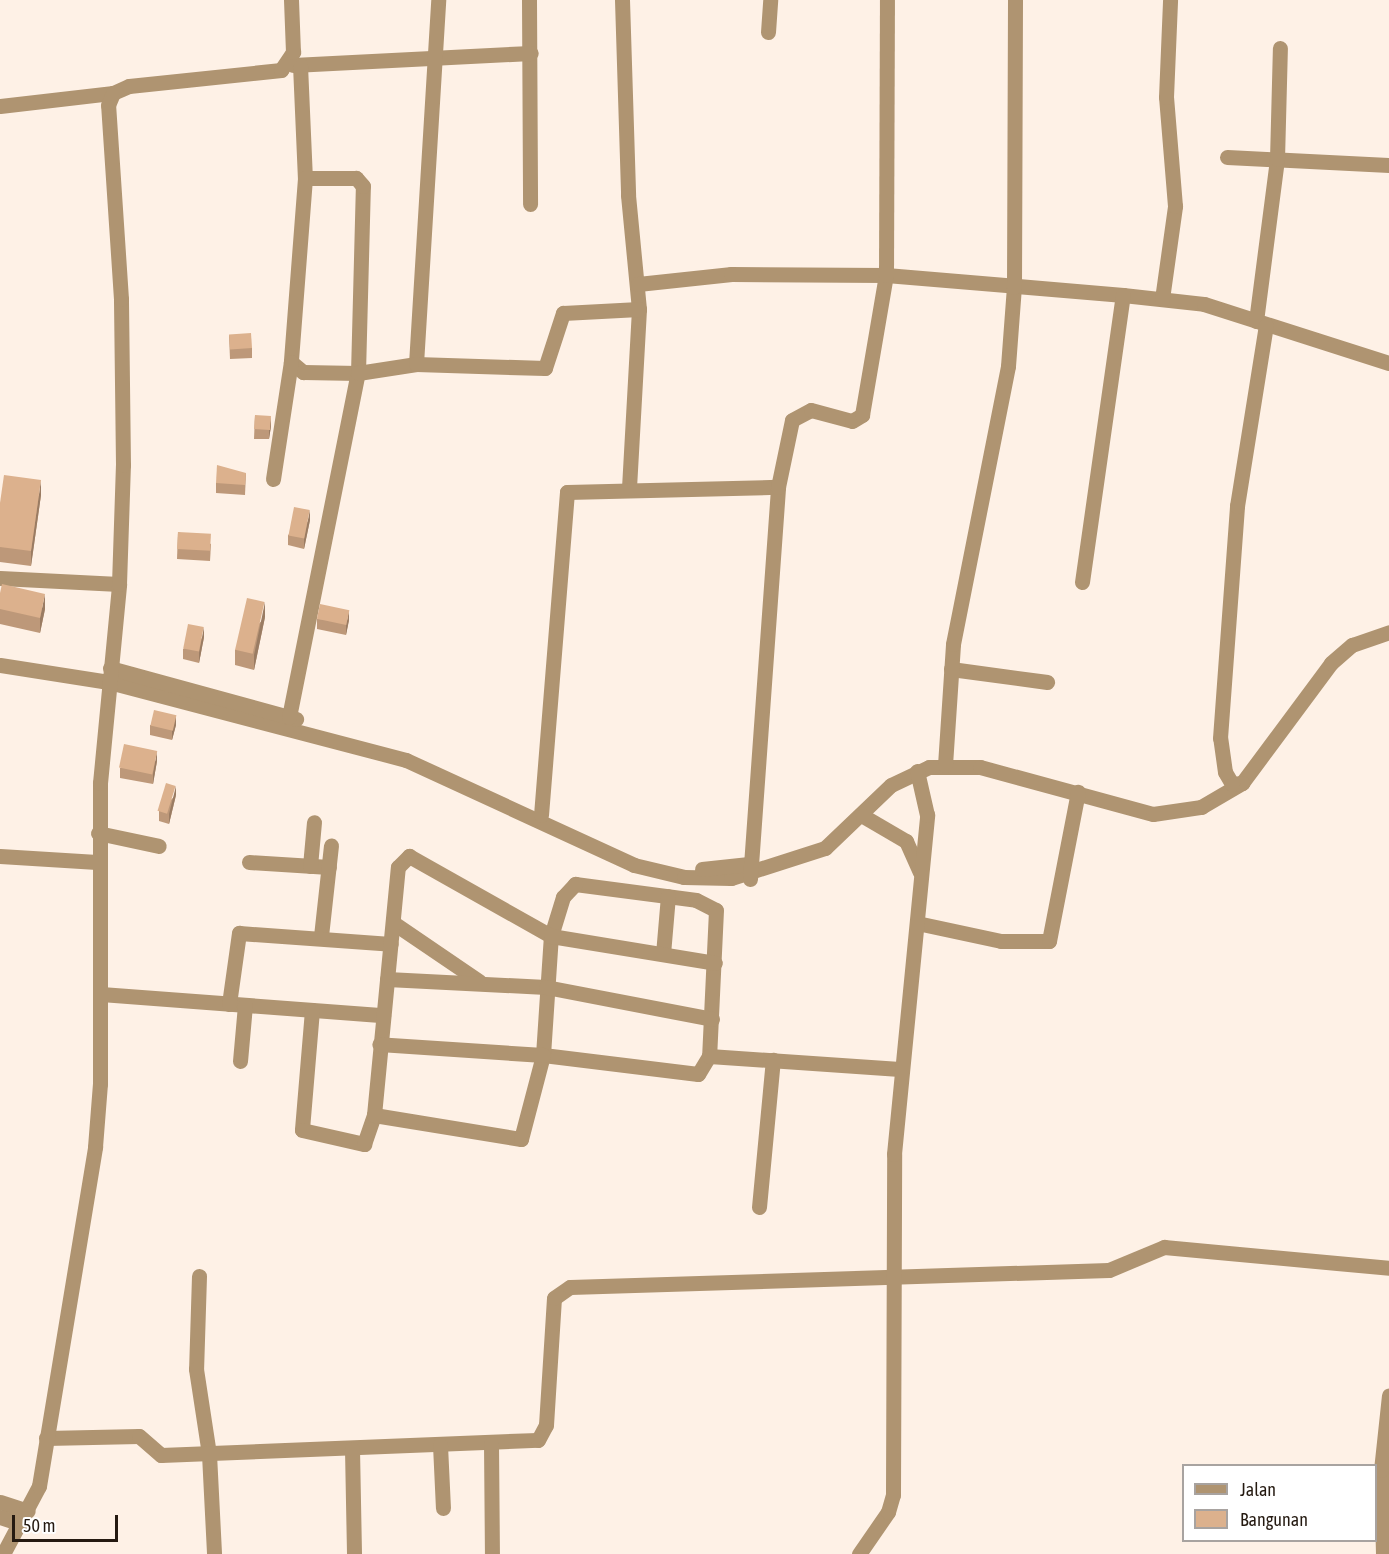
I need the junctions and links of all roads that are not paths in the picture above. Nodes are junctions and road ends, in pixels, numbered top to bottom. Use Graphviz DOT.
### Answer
graph roads {
  1 [pos="291,0"];
  2 [pos="438,0"];
  3 [pos="530,0"];
  4 [pos="622,0"];
  5 [pos="770,0"];
  6 [pos="887,0"];
  7 [pos="1015,0"];
  8 [pos="1170,0"];
  9 [pos="768,32"];
  10 [pos="1280,48"];
  11 [pos="531,53"];
  12 [pos="437,59"];
  13 [pos="293,65"];
  14 [pos="113,93"];
  15 [pos="0,106"];
  16 [pos="1227,157"];
  17 [pos="1277,159"];
  18 [pos="1389,165"];
  19 [pos="305,178"];
  20 [pos="530,204"];
  21 [pos="886,275"];
  22 [pos="638,284"];
  23 [pos="1014,287"];
  24 [pos="1123,295"];
  25 [pos="1162,299"];
  26 [pos="639,309"];
  27 [pos="1261,323"];
  28 [pos="291,362"];
  29 [pos="1389,363"];
  30 [pos="416,364"];
  31 [pos="358,373"];
  32 [pos="273,479"];
  33 [pos="778,487"];
  34 [pos="629,489"];
  35 [pos="0,578"];
  36 [pos="1082,582"];
  37 [pos="119,584"];
  38 [pos="1389,632"];
  39 [pos="0,664"];
  40 [pos="951,669"];
  41 [pos="110,675"];
  42 [pos="1047,682"];
  43 [pos="289,717"];
  44 [pos="945,765"];
  45 [pos="917,771"];
  46 [pos="1233,780"];
  47 [pos="1078,792"];
  48 [pos="541,815"];
  49 [pos="863,816"];
  50 [pos="314,822"];
  51 [pos="98,833"];
  52 [pos="159,846"];
  53 [pos="331,846"];
  54 [pos="0,856"];
  55 [pos="97,862"];
  56 [pos="249,862"];
  57 [pos="310,866"];
  58 [pos="329,867"];
  59 [pos="750,872"];
  60 [pos="921,878"];
  61 [pos="668,896"];
  62 [pos="917,923"];
  63 [pos="395,924"];
  64 [pos="321,936"];
  65 [pos="551,936"];
  66 [pos="391,944"];
  67 [pos="663,954"];
  68 [pos="715,963"];
  69 [pos="387,979"];
  70 [pos="478,981"];
  71 [pos="546,987"];
  72 [pos="101,994"];
  73 [pos="229,1004"];
  74 [pos="245,1005"];
  75 [pos="312,1010"];
  76 [pos="383,1015"];
  77 [pos="712,1019"];
  78 [pos="379,1044"];
  79 [pos="543,1055"];
  80 [pos="709,1056"];
  81 [pos="773,1060"];
  82 [pos="240,1061"];
  83 [pos="900,1069"];
  84 [pos="374,1115"];
  85 [pos="759,1207"];
  86 [pos="1389,1268"];
  87 [pos="200,1276"];
  88 [pos="894,1277"];
  89 [pos="1389,1395"];
  90 [pos="46,1438"];
  91 [pos="491,1444"];
  92 [pos="440,1445"];
  93 [pos="352,1449"];
  94 [pos="209,1454"];
  95 [pos="0,1502"];
  96 [pos="443,1508"];
  97 [pos="0,1517"];
  98 [pos="25,1517"];
  99 [pos="3,1554"];
  100 [pos="214,1554"];
  101 [pos="354,1554"];
  102 [pos="492,1554"];
  103 [pos="859,1554"];
  104 [pos="1383,1554"];
  1 -- 13 [label="street"];
  2 -- 12 [label="street"];
  3 -- 11 [label="street"];
  4 -- 22 [label="street"];
  5 -- 9 [label="street"];
  6 -- 21 [label="street"];
  7 -- 23 [label="street"];
  8 -- 25 [label="street"];
  10 -- 17 [label="street"];
  11 -- 12 [label="street"];
  11 -- 20 [label="street"];
  12 -- 13 [label="street"];
  12 -- 30 [label="street"];
  13 -- 14 [label="street"];
  13 -- 19 [label="street"];
  14 -- 15 [label="street"];
  14 -- 37 [label="street"];
  16 -- 17 [label="street"];
  17 -- 18 [label="street"];
  17 -- 27 [label="street"];
  19 -- 28 [label="street"];
  19 -- 31 [label="street"];
  21 -- 22 [label="street"];
  21 -- 23 [label="street"];
  21 -- 33 [label="street"];
  22 -- 26 [label="street"];
  23 -- 24 [label="street"];
  23 -- 40 [label="street"];
  24 -- 25 [label="street"];
  24 -- 36 [label="street"];
  25 -- 27 [label="street"];
  26 -- 30 [label="street"];
  26 -- 34 [label="street"];
  27 -- 29 [label="street"];
  27 -- 46 [label="street"];
  28 -- 31 [label="street"];
  28 -- 32 [label="street"];
  30 -- 31 [label="street"];
  31 -- 43 [label="street"];
  33 -- 34 [label="street"];
  33 -- 59 [label="street"];
  34 -- 48 [label="street"];
  35 -- 37 [label="street"];
  37 -- 41 [label="street"];
  38 -- 46 [label="street"];
  39 -- 41 [label="street"];
  40 -- 42 [label="street"];
  40 -- 44 [label="street"];
  41 -- 43 [label="street"];
  41 -- 51 [label="street"];
  41 -- 59 [label="street"];
  43 -- 48 [label="street"];
  44 -- 45 [label="street"];
  44 -- 47 [label="street"];
  45 -- 49 [label="street"];
  45 -- 60 [label="street"];
  46 -- 47 [label="street"];
  47 -- 62 [label="street"];
  48 -- 59 [label="street"];
  49 -- 59 [label="street"];
  49 -- 60 [label="street"];
  50 -- 57 [label="street"];
  51 -- 52 [label="street"];
  51 -- 55 [label="street"];
  53 -- 58 [label="street"];
  54 -- 55 [label="street"];
  55 -- 72 [label="street"];
  56 -- 57 [label="street"];
  57 -- 58 [label="street"];
  58 -- 64 [label="street"];
  60 -- 62 [label="street"];
  61 -- 65 [label="street"];
  61 -- 67 [label="street"];
  61 -- 68 [label="street"];
  62 -- 83 [label="street"];
  63 -- 65 [label="street"];
  63 -- 66 [label="street"];
  63 -- 70 [label="street"];
  64 -- 66 [label="street"];
  64 -- 73 [label="street"];
  65 -- 67 [label="street"];
  65 -- 71 [label="street"];
  66 -- 69 [label="street"];
  67 -- 68 [label="street"];
  68 -- 77 [label="street"];
  69 -- 70 [label="street"];
  69 -- 76 [label="street"];
  70 -- 71 [label="street"];
  71 -- 77 [label="street"];
  71 -- 79 [label="street"];
  72 -- 73 [label="street"];
  72 -- 90 [label="street"];
  73 -- 74 [label="street"];
  74 -- 75 [label="street"];
  74 -- 82 [label="street"];
  75 -- 76 [label="street"];
  75 -- 84 [label="street"];
  76 -- 78 [label="street"];
  77 -- 80 [label="street"];
  78 -- 79 [label="street"];
  78 -- 84 [label="street"];
  79 -- 80 [label="street"];
  79 -- 84 [label="street"];
  80 -- 81 [label="street"];
  81 -- 83 [label="street"];
  81 -- 85 [label="street"];
  83 -- 88 [label="street"];
  86 -- 88 [label="street"];
  87 -- 94 [label="street"];
  88 -- 91 [label="street"];
  88 -- 103 [label="street"];
  89 -- 104 [label="street"];
  90 -- 94 [label="street"];
  90 -- 98 [label="street"];
  91 -- 92 [label="street"];
  91 -- 102 [label="street"];
  92 -- 93 [label="street"];
  92 -- 96 [label="street"];
  93 -- 94 [label="street"];
  93 -- 101 [label="street"];
  94 -- 100 [label="street"];
  95 -- 98 [label="street"];
  97 -- 98 [label="street"];
  98 -- 99 [label="street"];
}
